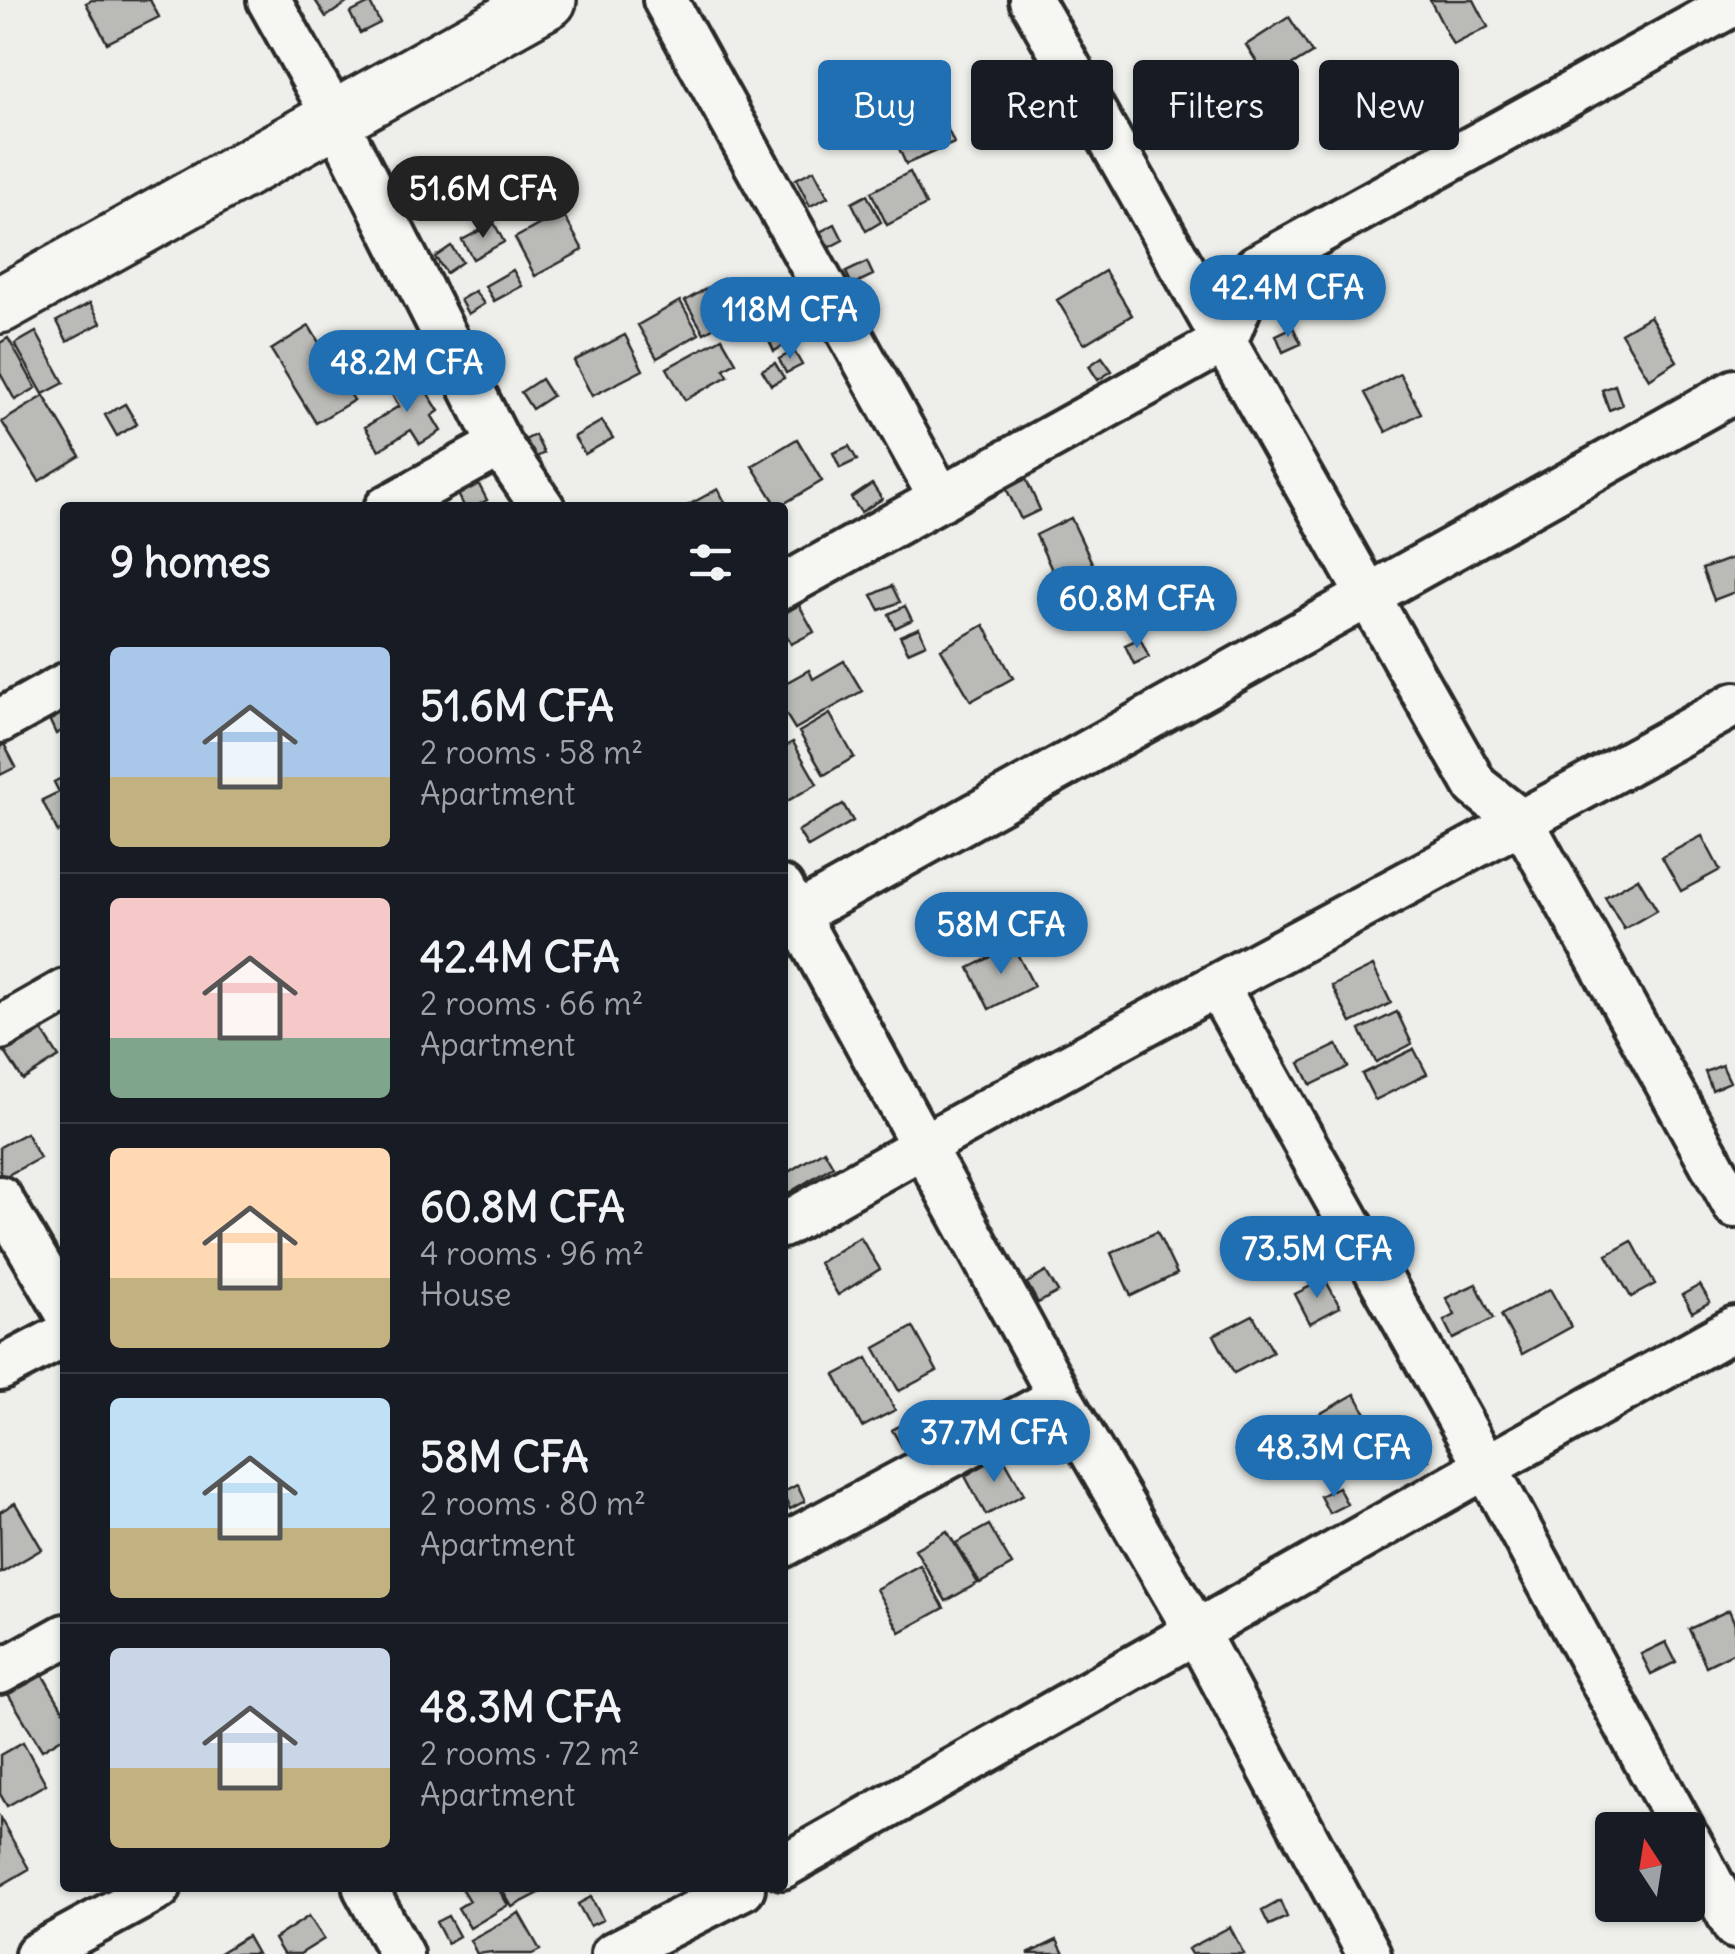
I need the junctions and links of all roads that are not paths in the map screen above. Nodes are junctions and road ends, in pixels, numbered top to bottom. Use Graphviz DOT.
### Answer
graph roads {
  1 [pos="269,0"];
  2 [pos="548,0"];
  3 [pos="666,0"];
  4 [pos="1031,0"];
  5 [pos="1735,3"];
  6 [pos="335,118"];
  7 [pos="0,306"];
  8 [pos="1226,340"];
  9 [pos="1735,391"];
  10 [pos="500,445"];
  11 [pos="941,499"];
  12 [pos="397,502"];
  13 [pos="539,502"];
  14 [pos="788,583"];
  15 [pos="1370,595"];
  16 [pos="60,688"];
  17 [pos="1735,704"];
  18 [pos="0,721"];
  19 [pos="1522,822"];
  20 [pos="788,908"];
  21 [pos="1217,986"];
  22 [pos="60,994"];
  23 [pos="0,1028"];
  24 [pos="923,1145"];
  25 [pos="0,1198"];
  26 [pos="1735,1206"];
  27 [pos="788,1223"];
  28 [pos="60,1300"];
  29 [pos="1735,1328"];
  30 [pos="60,1337"];
  31 [pos="0,1369"];
  32 [pos="1060,1397"];
  33 [pos="1486,1467"];
  34 [pos="788,1543"];
  35 [pos="1197,1633"];
  36 [pos="60,1639"];
  37 [pos="0,1672"];
  38 [pos="1672,1812"];
  39 [pos="788,1864"];
  40 [pos="1705,1870"];
  41 [pos="152,1892"];
  42 [pos="367,1892"];
  43 [pos="734,1892"];
  44 [pos="1735,1926"];
  45 [pos="37,1954"];
  46 [pos="401,1954"];
  47 [pos="613,1954"];
  48 [pos="1369,1954"];
  1 -- 6 [label="street"];
  2 -- 6 [label="street"];
  3 -- 11 [label="street"];
  4 -- 8 [label="street"];
  5 -- 8 [label="street"];
  6 -- 7 [label="street"];
  6 -- 10 [label="street"];
  8 -- 11 [label="street"];
  8 -- 15 [label="street"];
  9 -- 15 [label="street"];
  10 -- 12 [label="street"];
  10 -- 13 [label="street"];
  11 -- 14 [label="street"];
  15 -- 19 [label="street"];
  15 -- 20 [label="street"];
  16 -- 18 [label="street"];
  17 -- 19 [label="street"];
  19 -- 21 [label="street"];
  19 -- 26 [label="street"];
  20 -- 24 [label="street"];
  21 -- 24 [label="street"];
  21 -- 33 [label="street"];
  22 -- 23 [label="street"];
  24 -- 27 [label="street"];
  24 -- 32 [label="street"];
  25 -- 28 [label="street"];
  29 -- 33 [label="street"];
  30 -- 31 [label="street"];
  32 -- 34 [label="street"];
  32 -- 35 [label="street"];
  33 -- 35 [label="street"];
  33 -- 38 [label="street"];
  35 -- 39 [label="street"];
  35 -- 48 [label="street"];
  36 -- 37 [label="street"];
  40 -- 44 [label="street"];
  41 -- 45 [label="street"];
  42 -- 46 [label="street"];
  43 -- 47 [label="street"];
}
